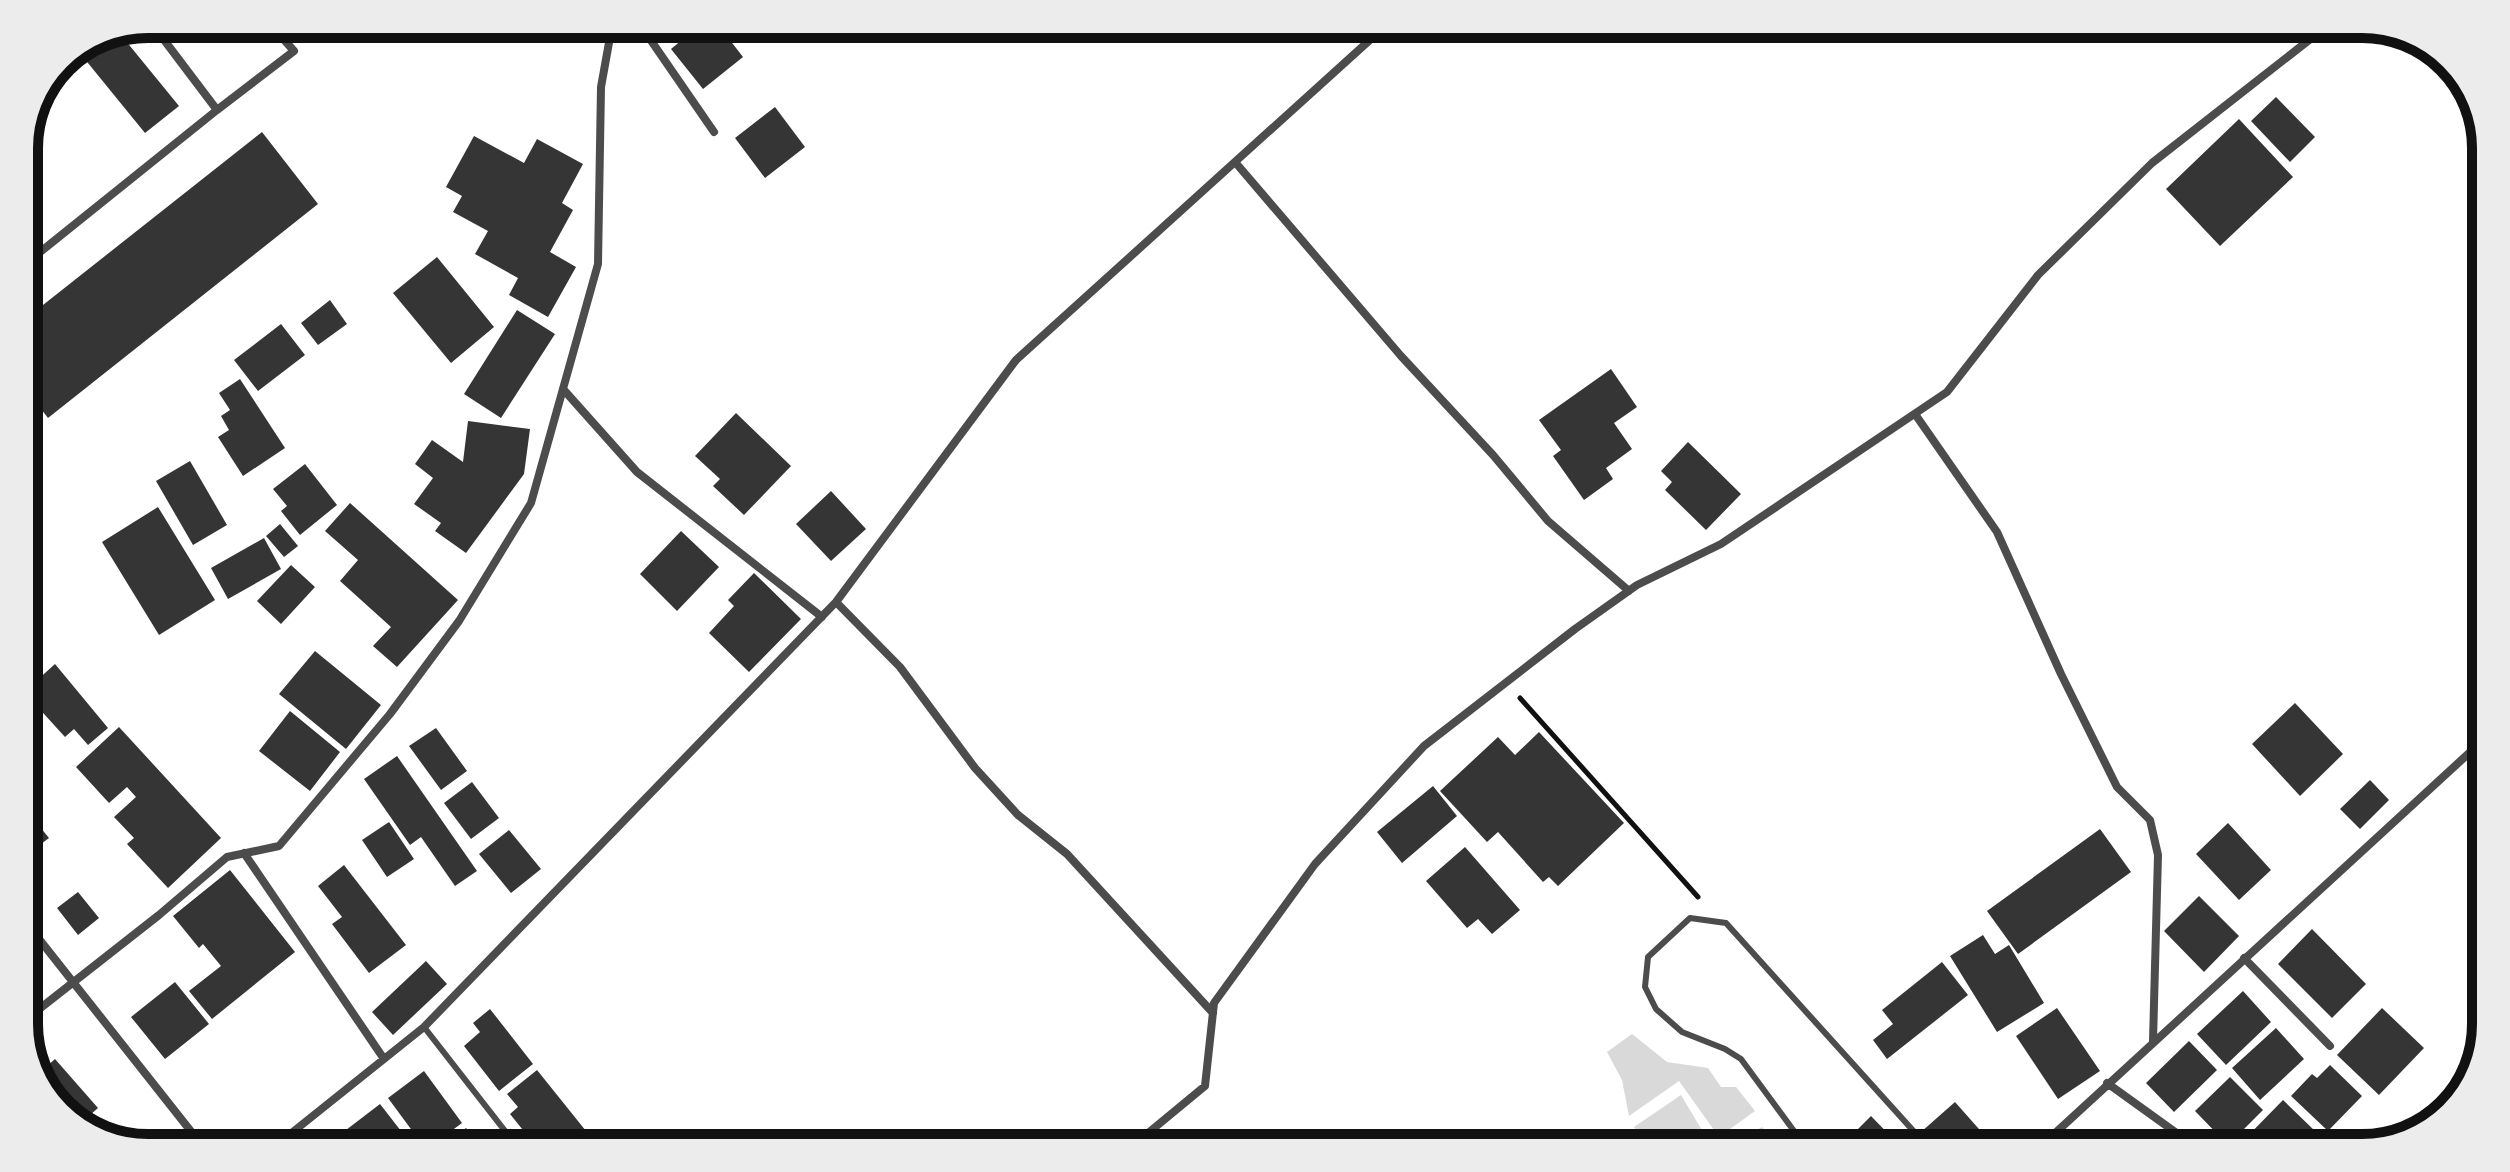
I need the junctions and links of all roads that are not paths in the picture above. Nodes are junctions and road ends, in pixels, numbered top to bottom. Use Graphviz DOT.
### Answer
graph roads {
  1 [pos="163,38"];
  2 [pos="282,38"];
  3 [pos="610,38"];
  4 [pos="649,38"];
  5 [pos="1372,38"];
  6 [pos="2312,38"];
  7 [pos="217,110"];
  8 [pos="714,132"];
  9 [pos="1235,162"];
  10 [pos="38,254"];
  11 [pos="563,389"];
  12 [pos="1915,414"];
  13 [pos="1629,591"];
  14 [pos="836,602"];
  15 [pos="822,617"];
  16 [pos="2472,750"];
  17 [pos="244,853"];
  18 [pos="38,938"];
  19 [pos="2244,958"];
  20 [pos="74,983"];
  21 [pos="38,1010"];
  22 [pos="1213,1014"];
  23 [pos="424,1027"];
  24 [pos="2153,1041"];
  25 [pos="2330,1046"];
  26 [pos="384,1059"];
  27 [pos="2107,1083"];
  28 [pos="193,1134"];
  29 [pos="290,1134"];
  30 [pos="507,1134"];
  31 [pos="1147,1134"];
  32 [pos="1796,1134"];
  33 [pos="1916,1134"];
  34 [pos="2054,1134"];
  35 [pos="2178,1134"];
  1 -- 7 [label="street"];
  2 -- 7 [label="street"];
  3 -- 11 [label="street"];
  4 -- 8 [label="street"];
  5 -- 9 [label="street"];
  6 -- 12 [label="street"];
  7 -- 10 [label="street"];
  9 -- 13 [label="street"];
  9 -- 14 [label="street"];
  11 -- 15 [label="street"];
  11 -- 17 [label="street"];
  12 -- 13 [label="street"];
  12 -- 24 [label="street"];
  13 -- 22 [label="street"];
  14 -- 15 [label="street"];
  14 -- 22 [label="street"];
  15 -- 23 [label="street"];
  16 -- 19 [label="street"];
  17 -- 20 [label="street"];
  17 -- 26 [label="street"];
  18 -- 20 [label="street"];
  19 -- 24 [label="street"];
  19 -- 25 [label="street"];
  20 -- 21 [label="street"];
  20 -- 28 [label="street"];
  22 -- 31 [label="street"];
  23 -- 26 [label="street"];
  23 -- 30 [label="lane"];
  24 -- 27 [label="street"];
  26 -- 29 [label="street"];
  27 -- 34 [label="street"];
  27 -- 35 [label="street"];
  32 -- 33 [label="lane"];
}
